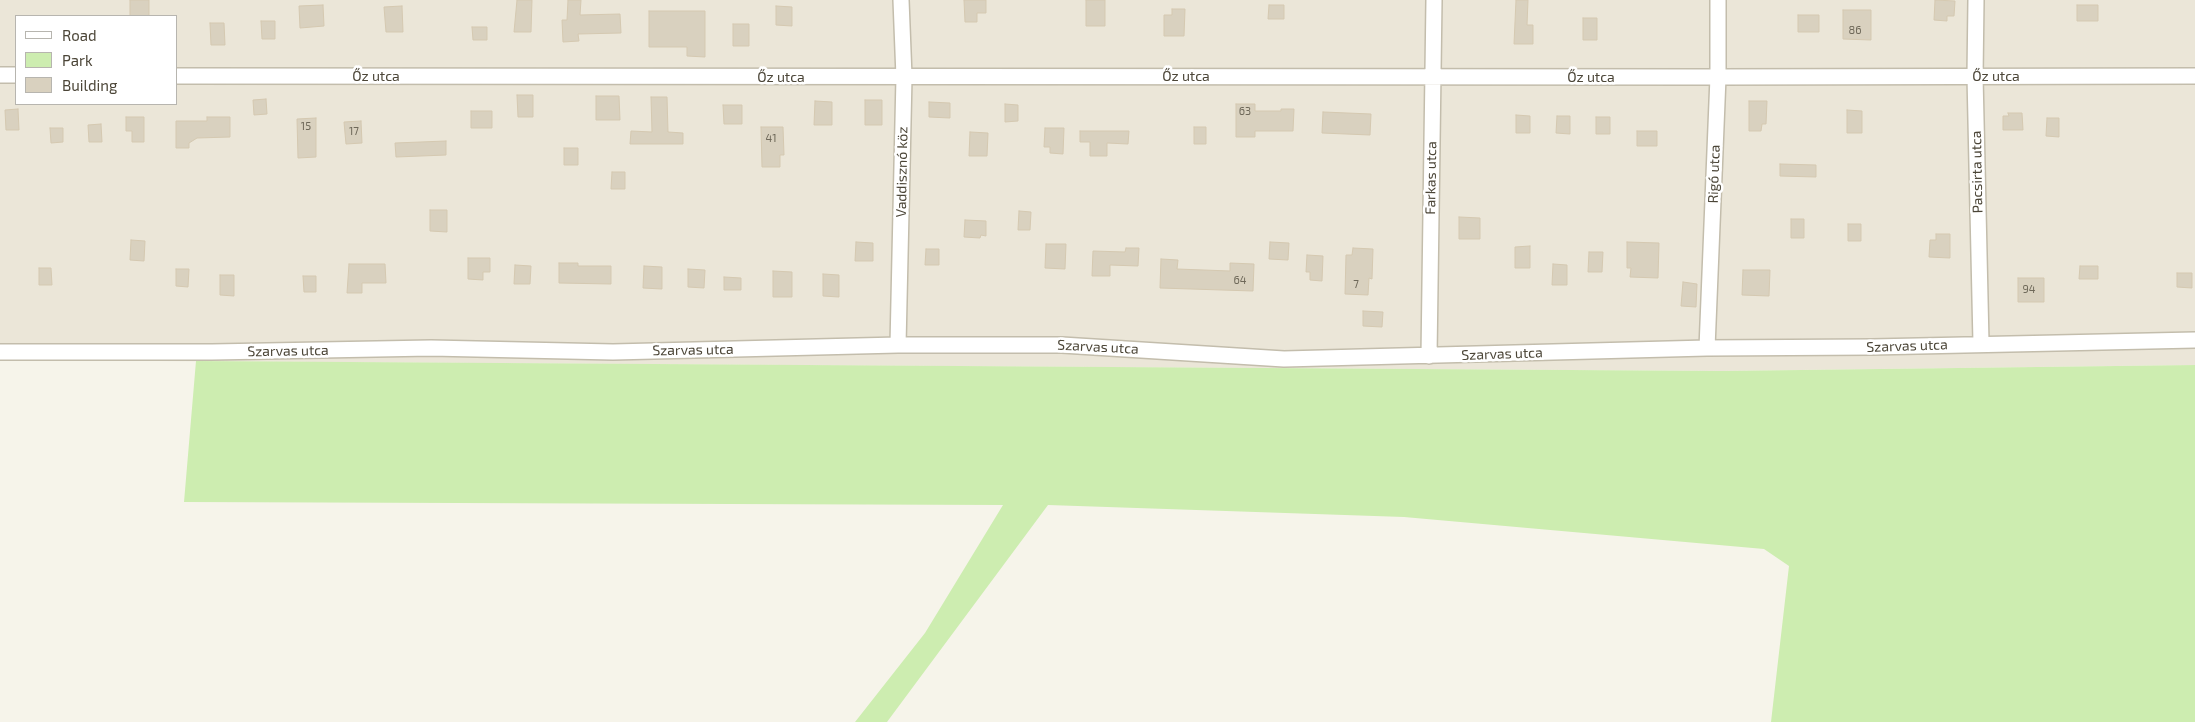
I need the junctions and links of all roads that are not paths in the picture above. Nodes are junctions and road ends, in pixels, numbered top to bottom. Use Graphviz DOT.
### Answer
graph roads {
  1 [pos="901,0"];
  2 [pos="1434,0"];
  3 [pos="1718,0"];
  4 [pos="1976,0"];
  5 [pos="0,76"];
  6 [pos="15,76"];
  7 [pos="178,76"];
  8 [pos="1432,76"];
  9 [pos="1974,76"];
  10 [pos="2195,76"];
  11 [pos="904,77"];
  12 [pos="1718,77"];
  13 [pos="2195,340"];
  14 [pos="1981,343"];
  15 [pos="898,345"];
  16 [pos="1707,348"];
  17 [pos="0,352"];
  18 [pos="1429,356"];
  1 -- 11 [label="street, Vaddisznó köz"];
  2 -- 8 [label="street, Farkas utca"];
  3 -- 12 [label="street, Rigó utca"];
  4 -- 9 [label="street, Pacsirta utca"];
  5 -- 6 [label="street"];
  7 -- 11 [label="street, Őz utca"];
  8 -- 11 [label="street, Őz utca"];
  8 -- 12 [label="street, Őz utca"];
  8 -- 18 [label="street, Farkas utca"];
  9 -- 10 [label="street, Őz utca"];
  9 -- 12 [label="street, Őz utca"];
  9 -- 14 [label="street, Pacsirta utca"];
  11 -- 15 [label="street, Vaddisznó köz"];
  12 -- 16 [label="street, Rigó utca"];
  13 -- 14 [label="street, Szarvas utca"];
  14 -- 16 [label="street, Szarvas utca"];
  15 -- 17 [label="street, Szarvas utca"];
  15 -- 18 [label="street, Szarvas utca"];
  16 -- 18 [label="street, Szarvas utca"];
}
